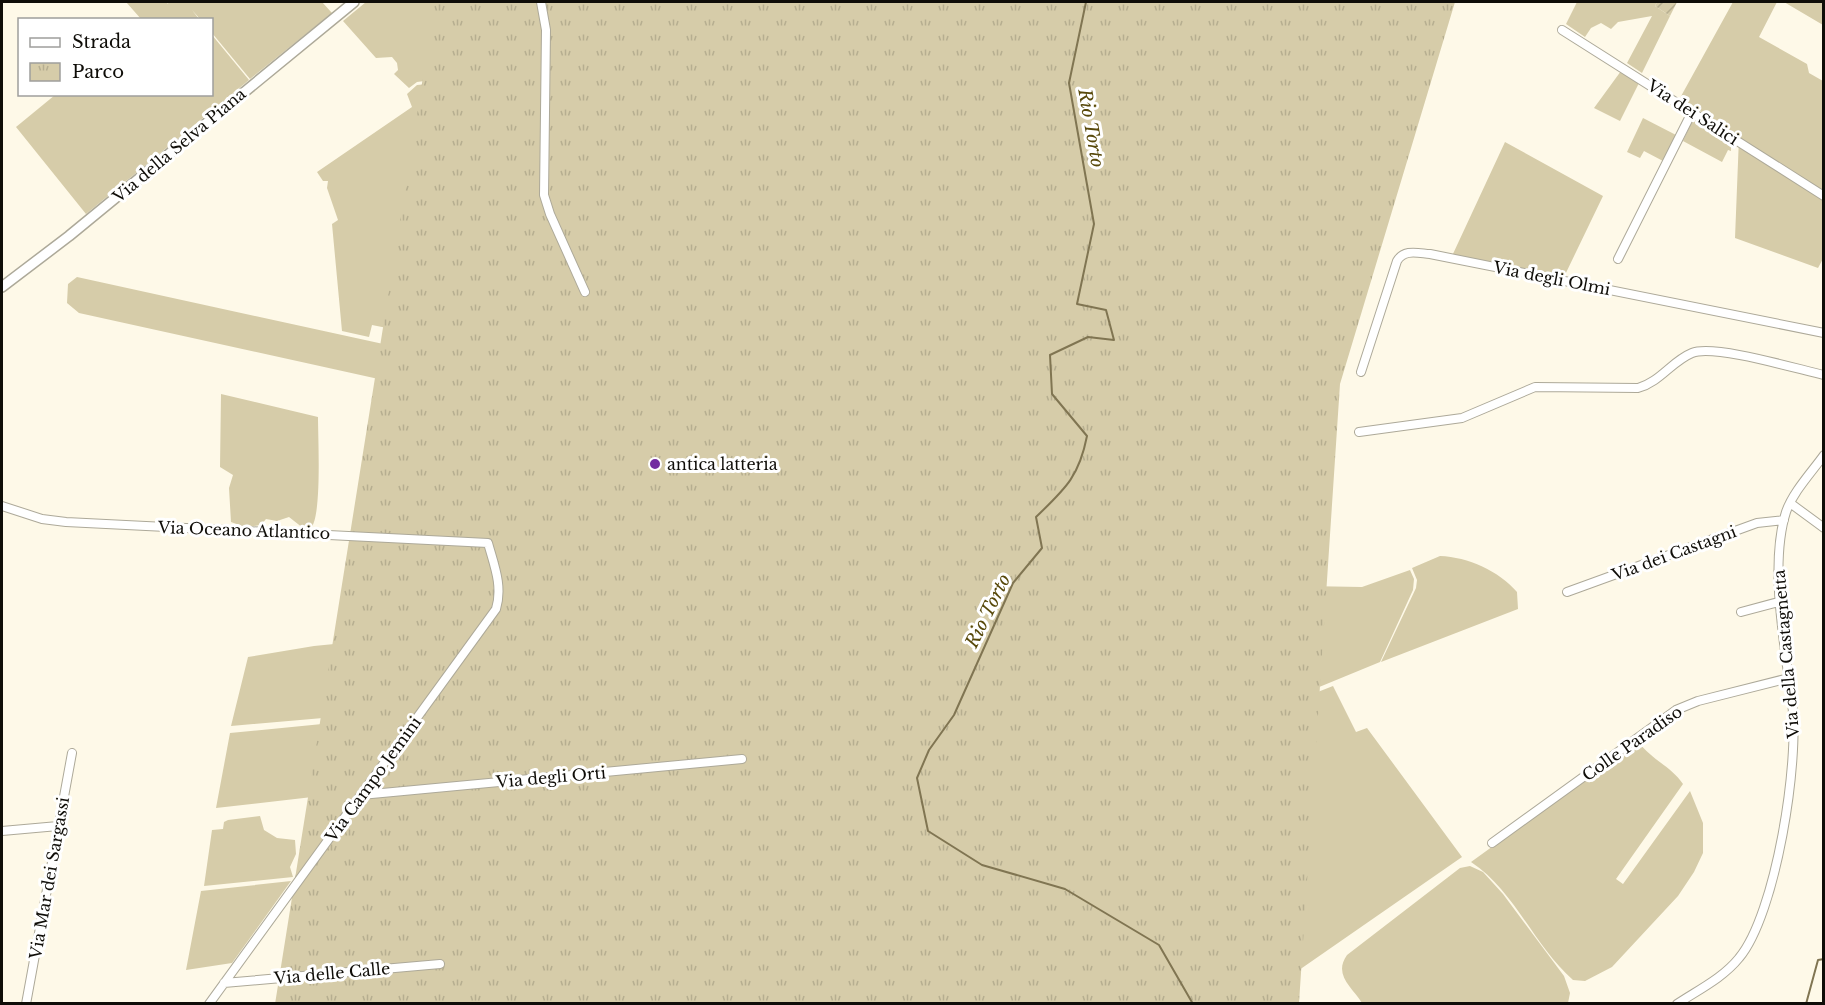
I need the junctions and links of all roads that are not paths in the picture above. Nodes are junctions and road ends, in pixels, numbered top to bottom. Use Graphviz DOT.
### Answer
graph roads {
  1 [pos="354,2"];
  2 [pos="541,2"];
  3 [pos="1562,30"];
  4 [pos="1692,112"];
  5 [pos="1824,196"];
  6 [pos="1618,259"];
  7 [pos="2,286"];
  8 [pos="585,292"];
  9 [pos="1824,333"];
  10 [pos="1361,372"];
  11 [pos="1824,375"];
  12 [pos="1359,432"];
  13 [pos="1824,455"];
  14 [pos="1790,503"];
  15 [pos="2,506"];
  16 [pos="1784,520"];
  17 [pos="1824,528"];
  18 [pos="488,543"];
  19 [pos="1567,592"];
  20 [pos="1782,601"];
  21 [pos="1741,612"];
  22 [pos="1789,678"];
  23 [pos="72,753"];
  24 [pos="742,759"];
  25 [pos="361,795"];
  26 [pos="58,826"];
  27 [pos="2,831"];
  28 [pos="1492,843"];
  29 [pos="440,964"];
  30 [pos="224,983"];
  31 [pos="26,1004"];
  32 [pos="208,1004"];
  33 [pos="1677,1004"];
  1 -- 7 [label="street, Via della Selva Piana"];
  2 -- 8 [label="street"];
  3 -- 4 [label="street, Via dei Salici"];
  4 -- 5 [label="street, Via dei Salici"];
  4 -- 6 [label="street"];
  9 -- 10 [label="street, Via degli Olmi"];
  11 -- 12 [label="street"];
  13 -- 14 [label="street, Via della Castagnetta"];
  14 -- 16 [label="street, Via della Castagnetta"];
  14 -- 17 [label="street"];
  15 -- 18 [label="street, Via Oceano Atlantico"];
  16 -- 19 [label="street, Via dei Castagni"];
  16 -- 20 [label="street, Via della Castagnetta"];
  18 -- 25 [label="street, Via Campo Jemini"];
  20 -- 21 [label="street"];
  20 -- 22 [label="street, Via della Castagnetta"];
  22 -- 28 [label="street, Colle Paradiso"];
  22 -- 33 [label="street, Via della Castagnetta"];
  23 -- 26 [label="street, Via Mar dei Sargassi"];
  24 -- 25 [label="street, Via degli Orti"];
  25 -- 30 [label="street, Via Campo Jemini"];
  26 -- 27 [label="street"];
  26 -- 31 [label="street, Via Mar dei Sargassi"];
  29 -- 30 [label="street, Via delle Calle"];
  30 -- 32 [label="street, Via Campo Jemini"];
}
